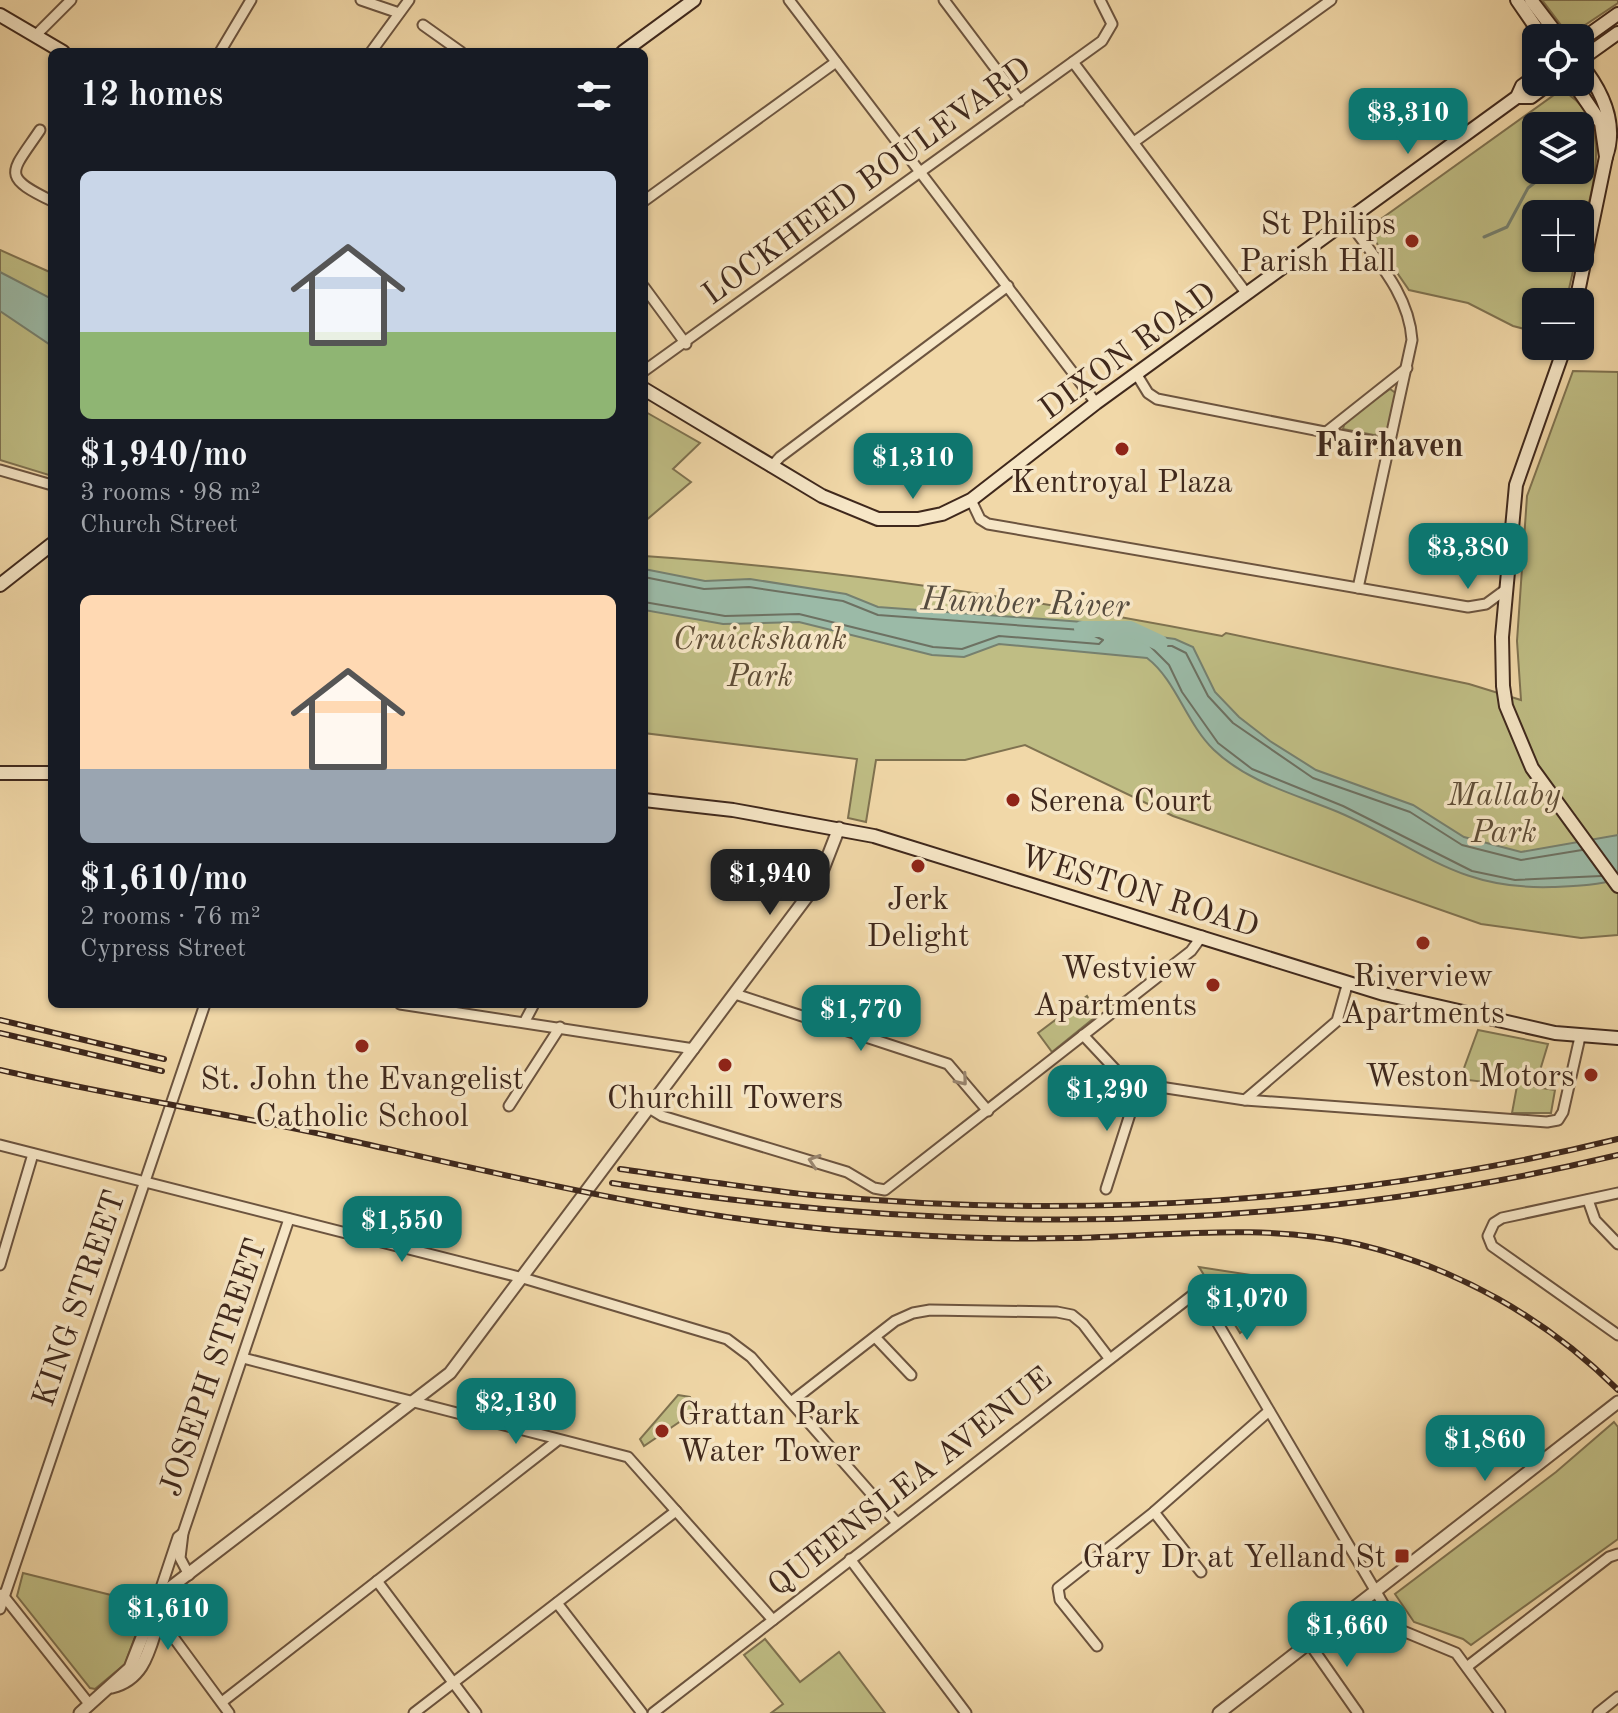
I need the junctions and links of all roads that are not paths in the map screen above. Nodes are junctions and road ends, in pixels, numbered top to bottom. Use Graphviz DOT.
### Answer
graph roads {
  1 [pos="71,0"];
  2 [pos="251,0"];
  3 [pos="361,0"];
  4 [pos="409,0"];
  5 [pos="694,0"];
  6 [pos="789,0"];
  7 [pos="944,0"];
  8 [pos="1100,0"];
  9 [pos="1331,0"];
  10 [pos="1517,0"];
  11 [pos="1531,0"];
  12 [pos="399,13"];
  13 [pos="1618,14"];
  14 [pos="0,15"];
  15 [pos="1533,24"];
  16 [pos="1549,24"];
  17 [pos="423,25"];
  18 [pos="1594,31"];
  19 [pos="1618,33"];
  20 [pos="35,36"];
  21 [pos="56,48"];
  22 [pos="222,48"];
  23 [pos="374,48"];
  24 [pos="455,48"];
  25 [pos="628,48"];
  26 [pos="1594,51"];
  27 [pos="836,62"];
  28 [pos="1073,62"];
  29 [pos="1594,82"];
  30 [pos="1522,86"];
  31 [pos="1532,96"];
  32 [pos="1587,96"];
  33 [pos="1517,97"];
  34 [pos="1020,101"];
  35 [pos="1611,121"];
  36 [pos="40,130"];
  37 [pos="1134,142"];
  38 [pos="921,172"];
  39 [pos="648,198"];
  40 [pos="48,199"];
  41 [pos="1349,222"];
  42 [pos="1008,286"];
  43 [pos="1579,288"];
  44 [pos="648,292"];
  45 [pos="1247,294"];
  46 [pos="686,344"];
  47 [pos="1560,360"];
  48 [pos="648,368"];
  49 [pos="1407,368"];
  50 [pos="1137,375"];
  51 [pos="648,391"];
  52 [pos="1096,403"];
  53 [pos="1325,433"];
  54 [pos="1391,445"];
  55 [pos="771,467"];
  56 [pos="0,470"];
  57 [pos="48,484"];
  58 [pos="971,500"];
  59 [pos="48,547"];
  60 [pos="0,585"];
  61 [pos="1358,588"];
  62 [pos="1505,590"];
  63 [pos="0,773"];
  64 [pos="48,773"];
  65 [pos="648,801"];
  66 [pos="839,828"];
  67 [pos="1618,886"];
  68 [pos="1202,936"];
  69 [pos="1348,982"];
  70 [pos="735,994"];
  71 [pos="204,1008"];
  72 [pos="429,1008"];
  73 [pos="532,1008"];
  74 [pos="525,1021"];
  75 [pos="560,1027"];
  76 [pos="1083,1035"];
  77 [pos="1580,1037"];
  78 [pos="1618,1038"];
  79 [pos="694,1049"];
  80 [pos="1139,1086"];
  81 [pos="1245,1100"];
  82 [pos="509,1106"];
  83 [pos="649,1108"];
  84 [pos="988,1111"];
  85 [pos="0,1145"];
  86 [pos="33,1154"];
  87 [pos="146,1182"];
  88 [pos="1106,1189"];
  89 [pos="1618,1193"];
  90 [pos="1588,1200"];
  91 [pos="289,1219"];
  92 [pos="1618,1244"];
  93 [pos="0,1265"];
  94 [pos="523,1278"];
  95 [pos="1618,1335"];
  96 [pos="875,1337"];
  97 [pos="243,1358"];
  98 [pos="1109,1358"];
  99 [pos="911,1375"];
  100 [pos="413,1402"];
  101 [pos="791,1402"];
  102 [pos="1618,1402"];
  103 [pos="1269,1411"];
  104 [pos="558,1440"];
  105 [pos="676,1511"];
  106 [pos="1154,1512"];
  107 [pos="897,1523"];
  108 [pos="183,1533"];
  109 [pos="1618,1554"];
  110 [pos="850,1559"];
  111 [pos="1201,1572"];
  112 [pos="188,1575"];
  113 [pos="377,1581"];
  114 [pos="1373,1590"];
  115 [pos="2,1594"];
  116 [pos="158,1597"];
  117 [pos="557,1603"];
  118 [pos="0,1609"];
  119 [pos="773,1620"];
  120 [pos="154,1624"];
  121 [pos="1309,1643"];
  122 [pos="1097,1646"];
  123 [pos="1468,1666"];
  124 [pos="452,1683"];
  125 [pos="1618,1697"];
  126 [pos="222,1702"];
  127 [pos="85,1709"];
  128 [pos="229,1713"];
  129 [pos="414,1713"];
  130 [pos="476,1713"];
  131 [pos="642,1713"];
  132 [pos="653,1713"];
  133 [pos="966,1713"];
  134 [pos="1219,1713"];
  135 [pos="1358,1713"];
  136 [pos="1500,1713"];
  137 [pos="1598,1713"];
  1 -- 20 [label="street"];
  2 -- 22 [label="street"];
  3 -- 12 [label="street"];
  4 -- 12 [label="street"];
  5 -- 25 [label="main road"];
  6 -- 27 [label="street"];
  7 -- 34 [label="street"];
  8 -- 28 [label="street, LOCKHEED BOULEVARD"];
  9 -- 37 [label="street"];
  10 -- 15 [label="main road"];
  11 -- 16 [label="main road"];
  12 -- 23 [label="street"];
  13 -- 18 [label="main road"];
  14 -- 20 [label="main road"];
  17 -- 24 [label="street"];
  19 -- 26 [label="main road"];
  20 -- 21 [label="main road"];
  27 -- 38 [label="street"];
  27 -- 39 [label="street"];
  28 -- 34 [label="street, LOCKHEED BOULEVARD"];
  28 -- 37 [label="street"];
  29 -- 35 [label="main road"];
  30 -- 33 [label="main road, DIXON ROAD"];
  31 -- 33 [label="main road, DIXON ROAD"];
  32 -- 35 [label="main road"];
  33 -- 41 [label="main road, DIXON ROAD"];
  34 -- 38 [label="street, LOCKHEED BOULEVARD"];
  35 -- 43 [label="main road"];
  36 -- 40 [label="street"];
  37 -- 45 [label="street"];
  38 -- 42 [label="street"];
  38 -- 46 [label="street, LOCKHEED BOULEVARD"];
  41 -- 45 [label="main road, DIXON ROAD"];
  41 -- 49 [label="street"];
  42 -- 52 [label="street"];
  42 -- 55 [label="street"];
  44 -- 46 [label="street"];
  45 -- 50 [label="main road, DIXON ROAD"];
  46 -- 48 [label="street, LOCKHEED BOULEVARD"];
  47 -- 62 [label="main road"];
  49 -- 53 [label="street"];
  49 -- 54 [label="street"];
  50 -- 52 [label="main road, DIXON ROAD"];
  50 -- 53 [label="street"];
  51 -- 55 [label="main road, DIXON ROAD"];
  52 -- 58 [label="main road, DIXON ROAD"];
  53 -- 54 [label="street"];
  54 -- 61 [label="street"];
  55 -- 58 [label="main road, DIXON ROAD"];
  56 -- 57 [label="street"];
  58 -- 61 [label="street"];
  59 -- 60 [label="main road"];
  61 -- 62 [label="street"];
  62 -- 67 [label="main road"];
  63 -- 64 [label="main road"];
  65 -- 66 [label="main road, WESTON ROAD"];
  66 -- 68 [label="main road, WESTON ROAD"];
  66 -- 70 [label="street"];
  68 -- 69 [label="main road, WESTON ROAD"];
  68 -- 76 [label="street"];
  69 -- 77 [label="main road, WESTON ROAD"];
  69 -- 81 [label="street"];
  70 -- 79 [label="street"];
  70 -- 84 [label="street, one-way"];
  71 -- 87 [label="street, KING STREET"];
  72 -- 74 [label="street"];
  73 -- 74 [label="street"];
  74 -- 75 [label="street"];
  75 -- 79 [label="street"];
  75 -- 82 [label="street"];
  76 -- 80 [label="street"];
  76 -- 84 [label="street"];
  77 -- 78 [label="main road, WESTON ROAD"];
  77 -- 81 [label="street"];
  79 -- 83 [label="street"];
  80 -- 81 [label="street"];
  80 -- 88 [label="street"];
  84 -- 83 [label="street, one-way"];
  83 -- 94 [label="street"];
  85 -- 86 [label="street"];
  86 -- 87 [label="street"];
  86 -- 93 [label="street"];
  87 -- 91 [label="street"];
  87 -- 115 [label="street, KING STREET"];
  89 -- 90 [label="street"];
  90 -- 92 [label="street"];
  90 -- 95 [label="street"];
  91 -- 94 [label="street"];
  91 -- 97 [label="street, JOSEPH STREET"];
  94 -- 100 [label="street"];
  94 -- 101 [label="street"];
  96 -- 98 [label="street"];
  96 -- 99 [label="street"];
  96 -- 101 [label="street"];
  97 -- 100 [label="street"];
  97 -- 108 [label="street, JOSEPH STREET"];
  98 -- 103 [label="street, QUEENSLEA AVENUE"];
  98 -- 107 [label="street, QUEENSLEA AVENUE"];
  100 -- 104 [label="street"];
  100 -- 112 [label="street"];
  101 -- 107 [label="street"];
  102 -- 114 [label="street"];
  103 -- 106 [label="street"];
  103 -- 114 [label="street"];
  104 -- 105 [label="street"];
  104 -- 113 [label="street"];
  105 -- 117 [label="street"];
  105 -- 119 [label="street"];
  106 -- 111 [label="street"];
  106 -- 122 [label="street"];
  107 -- 110 [label="street, QUEENSLEA AVENUE"];
  108 -- 112 [label="street, JOSEPH STREET"];
  108 -- 116 [label="street, JOSEPH STREET"];
  109 -- 123 [label="street"];
  110 -- 119 [label="street, QUEENSLEA AVENUE"];
  110 -- 133 [label="street"];
  112 -- 116 [label="street"];
  112 -- 120 [label="street"];
  113 -- 124 [label="street"];
  113 -- 126 [label="street"];
  114 -- 121 [label="street"];
  114 -- 123 [label="street"];
  115 -- 118 [label="street, KING STREET"];
  115 -- 127 [label="street"];
  116 -- 120 [label="street"];
  117 -- 124 [label="street"];
  117 -- 131 [label="street"];
  119 -- 132 [label="street, QUEENSLEA AVENUE"];
  120 -- 126 [label="street"];
  120 -- 127 [label="street"];
  121 -- 134 [label="street"];
  121 -- 135 [label="street"];
  123 -- 136 [label="street"];
  124 -- 129 [label="street"];
  124 -- 130 [label="street"];
  125 -- 137 [label="street"];
  126 -- 128 [label="street"];
}
